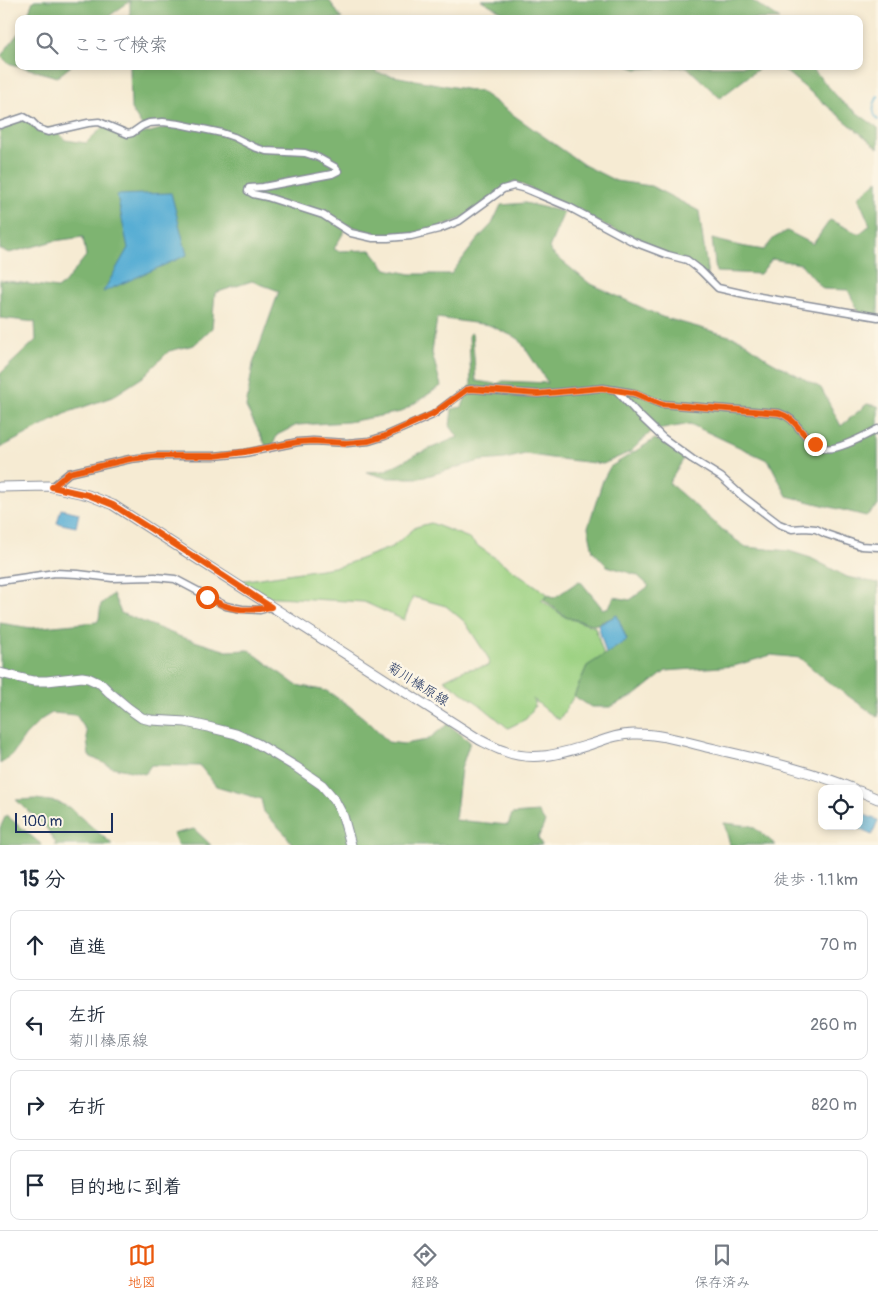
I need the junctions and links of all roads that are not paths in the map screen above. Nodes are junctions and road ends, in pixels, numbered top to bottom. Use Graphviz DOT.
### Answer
graph roads {
  1 [pos="0,125"];
  2 [pos="878,317"];
  3 [pos="616,390"];
  4 [pos="878,429"];
  5 [pos="0,487"];
  6 [pos="52,487"];
  7 [pos="878,547"];
  8 [pos="0,581"];
  9 [pos="271,607"];
  10 [pos="0,673"];
  11 [pos="844,785"];
  12 [pos="863,793"];
  13 [pos="878,799"];
  14 [pos="351,845"];
  1 -- 2 [label="street"];
  3 -- 4 [label="street"];
  3 -- 6 [label="street"];
  3 -- 7 [label="street"];
  5 -- 6 [label="main road, 菊川榛原線"];
  6 -- 9 [label="main road, 菊川榛原線"];
  8 -- 9 [label="street"];
  9 -- 11 [label="main road, 菊川榛原線"];
  10 -- 14 [label="main road"];
  12 -- 13 [label="main road"];
}
